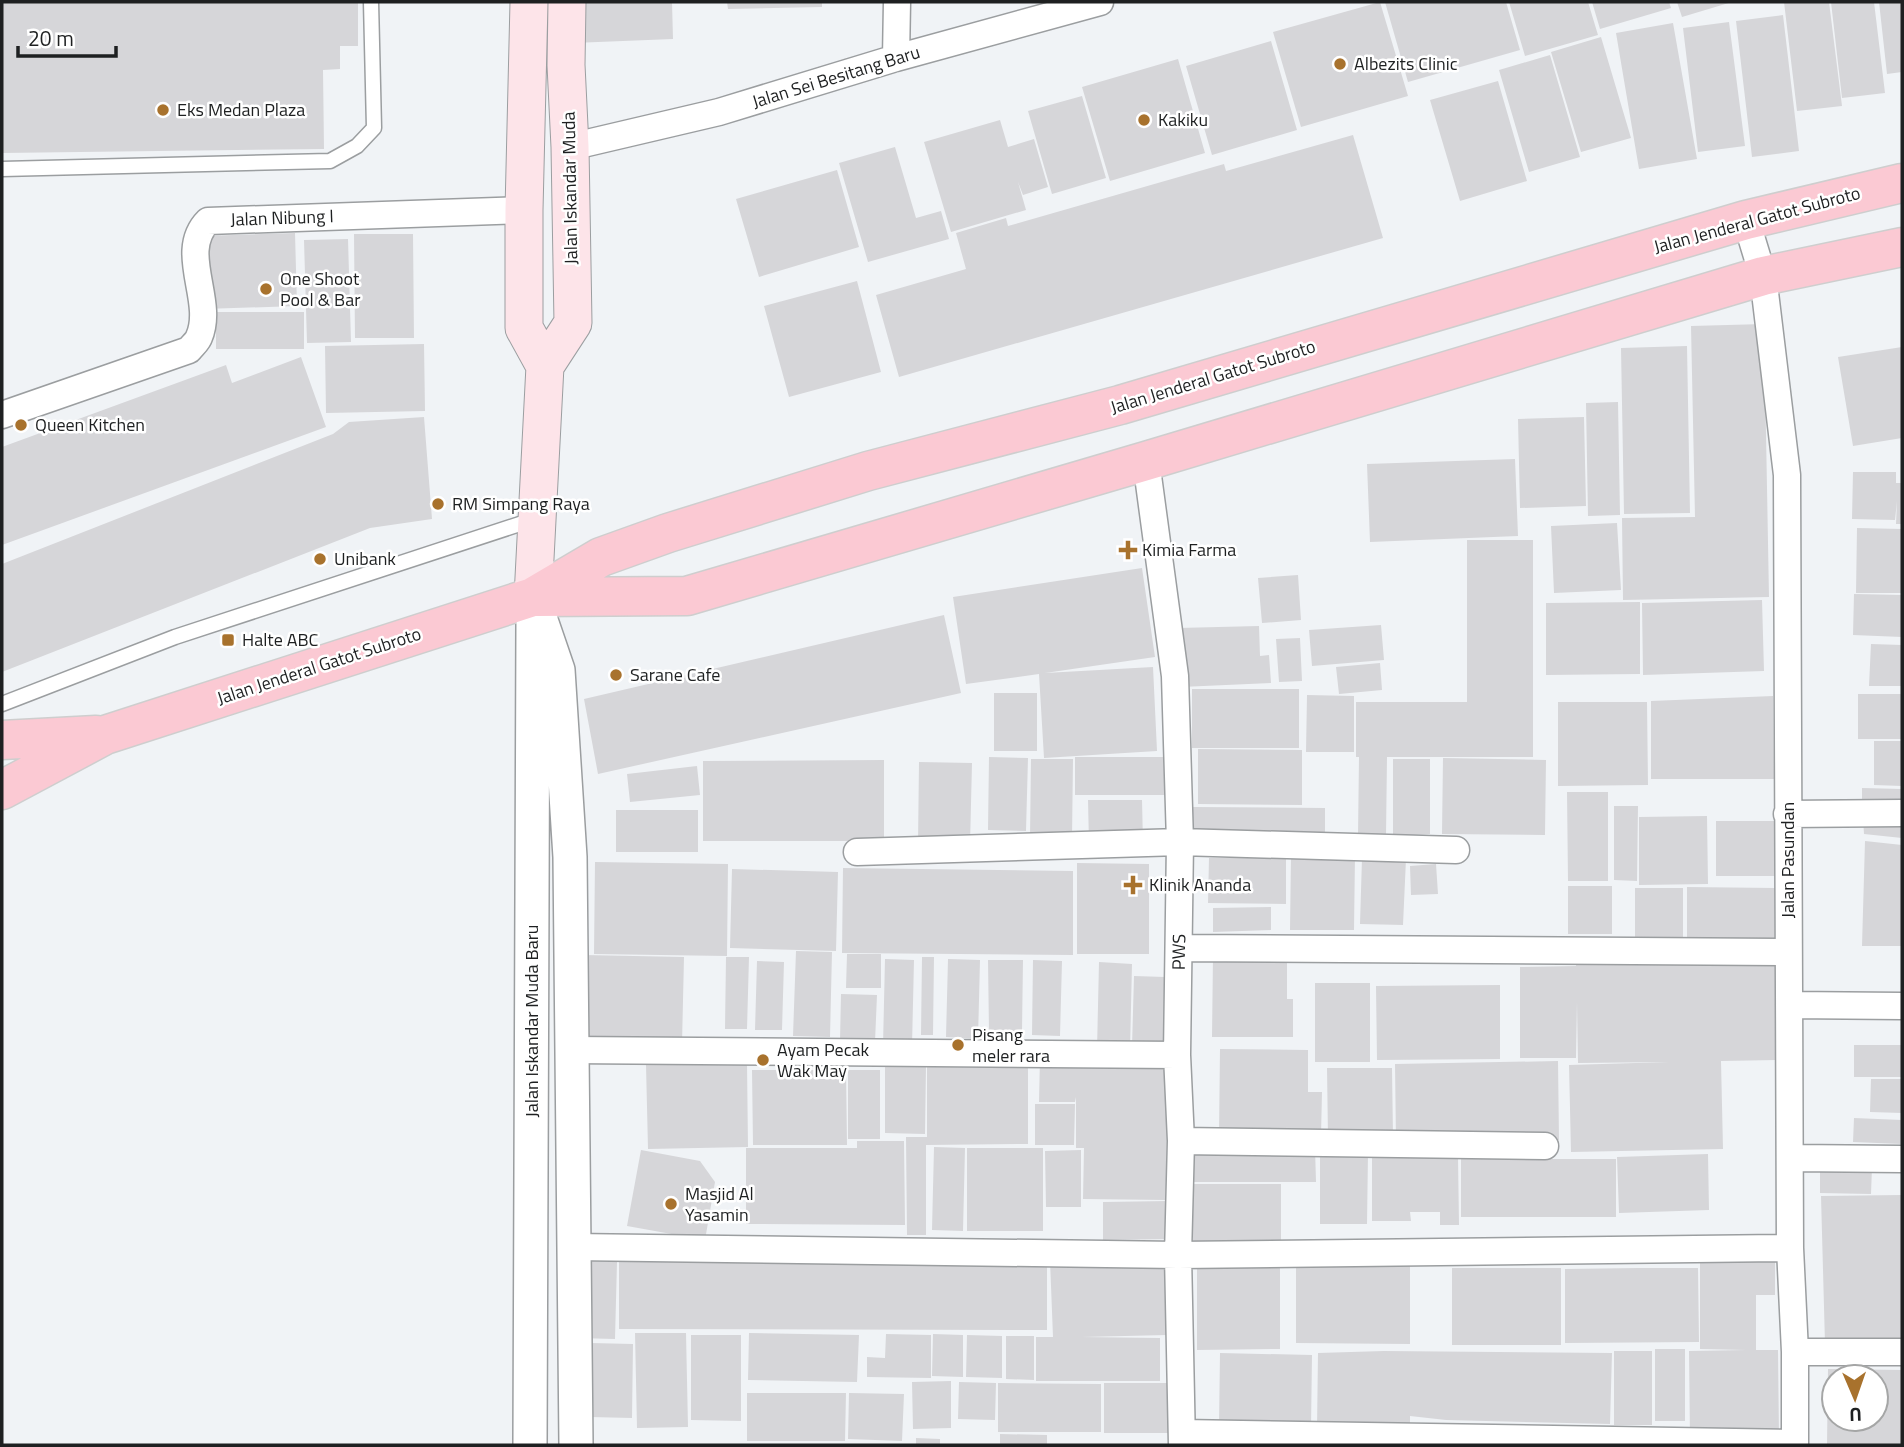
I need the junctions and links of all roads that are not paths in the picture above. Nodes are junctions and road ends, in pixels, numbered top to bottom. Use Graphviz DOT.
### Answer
graph roads {
  1 [pos="371,2"];
  2 [pos="529,2"];
  3 [pos="568,2"];
  4 [pos="897,2"];
  5 [pos="1100,2"];
  6 [pos="897,58"];
  7 [pos="570,147"];
  8 [pos="2,169"];
  9 [pos="1902,183"];
  10 [pos="524,210"];
  11 [pos="1746,219"];
  12 [pos="1902,247"];
  13 [pos="1763,276"];
  14 [pos="545,366"];
  15 [pos="2,415"];
  16 [pos="1146,461"];
  17 [pos="536,518"];
  18 [pos="533,597"];
  19 [pos="2,704"];
  20 [pos="105,735"];
  21 [pos="2,740"];
  22 [pos="2,790"];
  23 [pos="1902,813"];
  24 [pos="1787,814"];
  25 [pos="1180,842"];
  26 [pos="1456,850"];
  27 [pos="857,852"];
  28 [pos="1180,948"];
  29 [pos="1788,952"];
  30 [pos="1789,1005"];
  31 [pos="1902,1006"];
  32 [pos="570,1050"];
  33 [pos="1177,1055"];
  34 [pos="1181,1140"];
  35 [pos="1545,1146"];
  36 [pos="1791,1158"];
  37 [pos="1902,1160"];
  38 [pos="573,1188"];
  39 [pos="532,1189"];
  40 [pos="573,1247"];
  41 [pos="1790,1248"];
  42 [pos="1178,1255"];
  43 [pos="1795,1352"];
  44 [pos="1902,1352"];
  45 [pos="1182,1439"];
  46 [pos="1795,1444"];
  47 [pos="530,1445"];
  48 [pos="576,1445"];
  1 -- 8 [label="lane"];
  2 -- 10 [label="main road"];
  3 -- 7 [label="main road, Jalan Iskandar Muda"];
  4 -- 6 [label="street"];
  5 -- 6 [label="street, Jalan Sei Besitang Baru"];
  6 -- 7 [label="street, Jalan Sei Besitang Baru"];
  7 -- 14 [label="main road, Jalan Iskandar Muda"];
  9 -- 11 [label="main road, Jalan Jenderal Gatot Subroto"];
  10 -- 14 [label="main road"];
  10 -- 15 [label="street, Jalan Nibung I"];
  11 -- 13 [label="street, Jalan Pasundan"];
  11 -- 18 [label="main road, Jalan Jenderal Gatot Subroto"];
  12 -- 13 [label="main road, Jalan Jenderal Gatot Subroto"];
  13 -- 16 [label="main road, Jalan Jenderal Gatot Subroto"];
  13 -- 24 [label="street, Jalan Pasundan"];
  14 -- 17 [label="main road, Jalan Iskandar Muda"];
  16 -- 18 [label="main road, Jalan Jenderal Gatot Subroto"];
  16 -- 25 [label="street, PWS"];
  17 -- 18 [label="main road, Jalan Iskandar Muda"];
  17 -- 19 [label="lane"];
  18 -- 20 [label="main road, Jalan Jenderal Gatot Subroto"];
  18 -- 32 [label="street"];
  18 -- 39 [label="street, Jalan Iskandar Muda Baru"];
  20 -- 21 [label="main road, Jalan Jenderal Gatot Subroto"];
  20 -- 22 [label="main road, Jalan Jenderal Gatot Subroto"];
  23 -- 24 [label="street"];
  24 -- 29 [label="street, Jalan Pasundan"];
  25 -- 26 [label="street"];
  25 -- 27 [label="street"];
  25 -- 28 [label="street, PWS"];
  28 -- 29 [label="street"];
  28 -- 33 [label="street, PWS"];
  29 -- 30 [label="street, Jalan Pasundan"];
  30 -- 31 [label="street"];
  30 -- 36 [label="street, Jalan Pasundan"];
  32 -- 33 [label="street"];
  32 -- 38 [label="street"];
  33 -- 34 [label="street, PWS"];
  34 -- 35 [label="street"];
  34 -- 42 [label="street, PWS"];
  36 -- 37 [label="street"];
  36 -- 41 [label="street, Jalan Pasundan"];
  38 -- 39 [label="street"];
  38 -- 40 [label="street"];
  39 -- 47 [label="street, Jalan Iskandar Muda Baru"];
  40 -- 42 [label="street"];
  40 -- 48 [label="street"];
  41 -- 42 [label="street"];
  41 -- 43 [label="street, Jalan Pasundan"];
  42 -- 45 [label="street, PWS"];
  43 -- 44 [label="street"];
  43 -- 46 [label="street, Jalan Pasundan"];
  45 -- 46 [label="street"];
}
